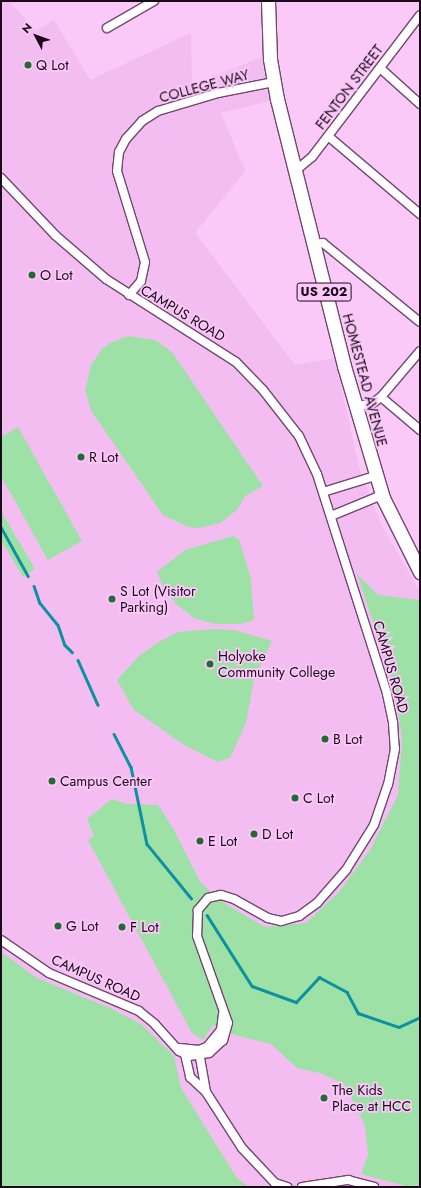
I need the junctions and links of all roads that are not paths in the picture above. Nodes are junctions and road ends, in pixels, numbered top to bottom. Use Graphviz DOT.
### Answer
graph roads {
  1 [pos="154,1"];
  2 [pos="268,1"];
  3 [pos="420,15"];
  4 [pos="107,28"];
  5 [pos="380,68"];
  6 [pos="274,82"];
  7 [pos="420,104"];
  8 [pos="328,136"];
  9 [pos="294,172"];
  10 [pos="1,178"];
  11 [pos="420,214"];
  12 [pos="312,244"];
  13 [pos="129,294"];
  14 [pos="420,322"];
  15 [pos="420,352"];
  16 [pos="381,397"];
  17 [pos="355,407"];
  18 [pos="420,430"];
  19 [pos="375,476"];
  20 [pos="323,492"];
  21 [pos="382,495"];
  22 [pos="331,516"];
  23 [pos="420,572"];
  24 [pos="1,940"];
  25 [pos="184,1052"];
  26 [pos="199,1053"];
  27 [pos="206,1092"];
  28 [pos="288,1187"];
  29 [pos="302,1187"];
  30 [pos="374,1187"];
  1 -- 4 [label="street"];
  2 -- 6 [label="main road, HOMESTEAD AVENUE / US 202"];
  3 -- 5 [label="street, FENTON STREET"];
  5 -- 7 [label="street"];
  5 -- 8 [label="street, FENTON STREET"];
  6 -- 9 [label="main road, HOMESTEAD AVENUE / US 202"];
  6 -- 13 [label="street, COLLEGE WAY"];
  8 -- 9 [label="street, FENTON STREET"];
  8 -- 11 [label="street"];
  9 -- 12 [label="main road, HOMESTEAD AVENUE / US 202"];
  10 -- 13 [label="street, CAMPUS ROAD"];
  12 -- 14 [label="street"];
  12 -- 17 [label="main road, HOMESTEAD AVENUE / US 202"];
  13 -- 20 [label="street, CAMPUS ROAD"];
  15 -- 16 [label="street"];
  16 -- 17 [label="street"];
  16 -- 18 [label="street"];
  17 -- 19 [label="main road, HOMESTEAD AVENUE / US 202"];
  19 -- 20 [label="street"];
  19 -- 21 [label="main road, HOMESTEAD AVENUE / US 202"];
  20 -- 22 [label="street, CAMPUS ROAD"];
  21 -- 22 [label="street"];
  21 -- 23 [label="main road, HOMESTEAD AVENUE / US 202"];
  22 -- 26 [label="street, CAMPUS ROAD"];
  24 -- 25 [label="street, CAMPUS ROAD"];
  25 -- 26 [label="street, CAMPUS ROAD"];
  25 -- 27 [label="street"];
  26 -- 27 [label="street"];
  27 -- 28 [label="street"];
  29 -- 30 [label="street"];
}
